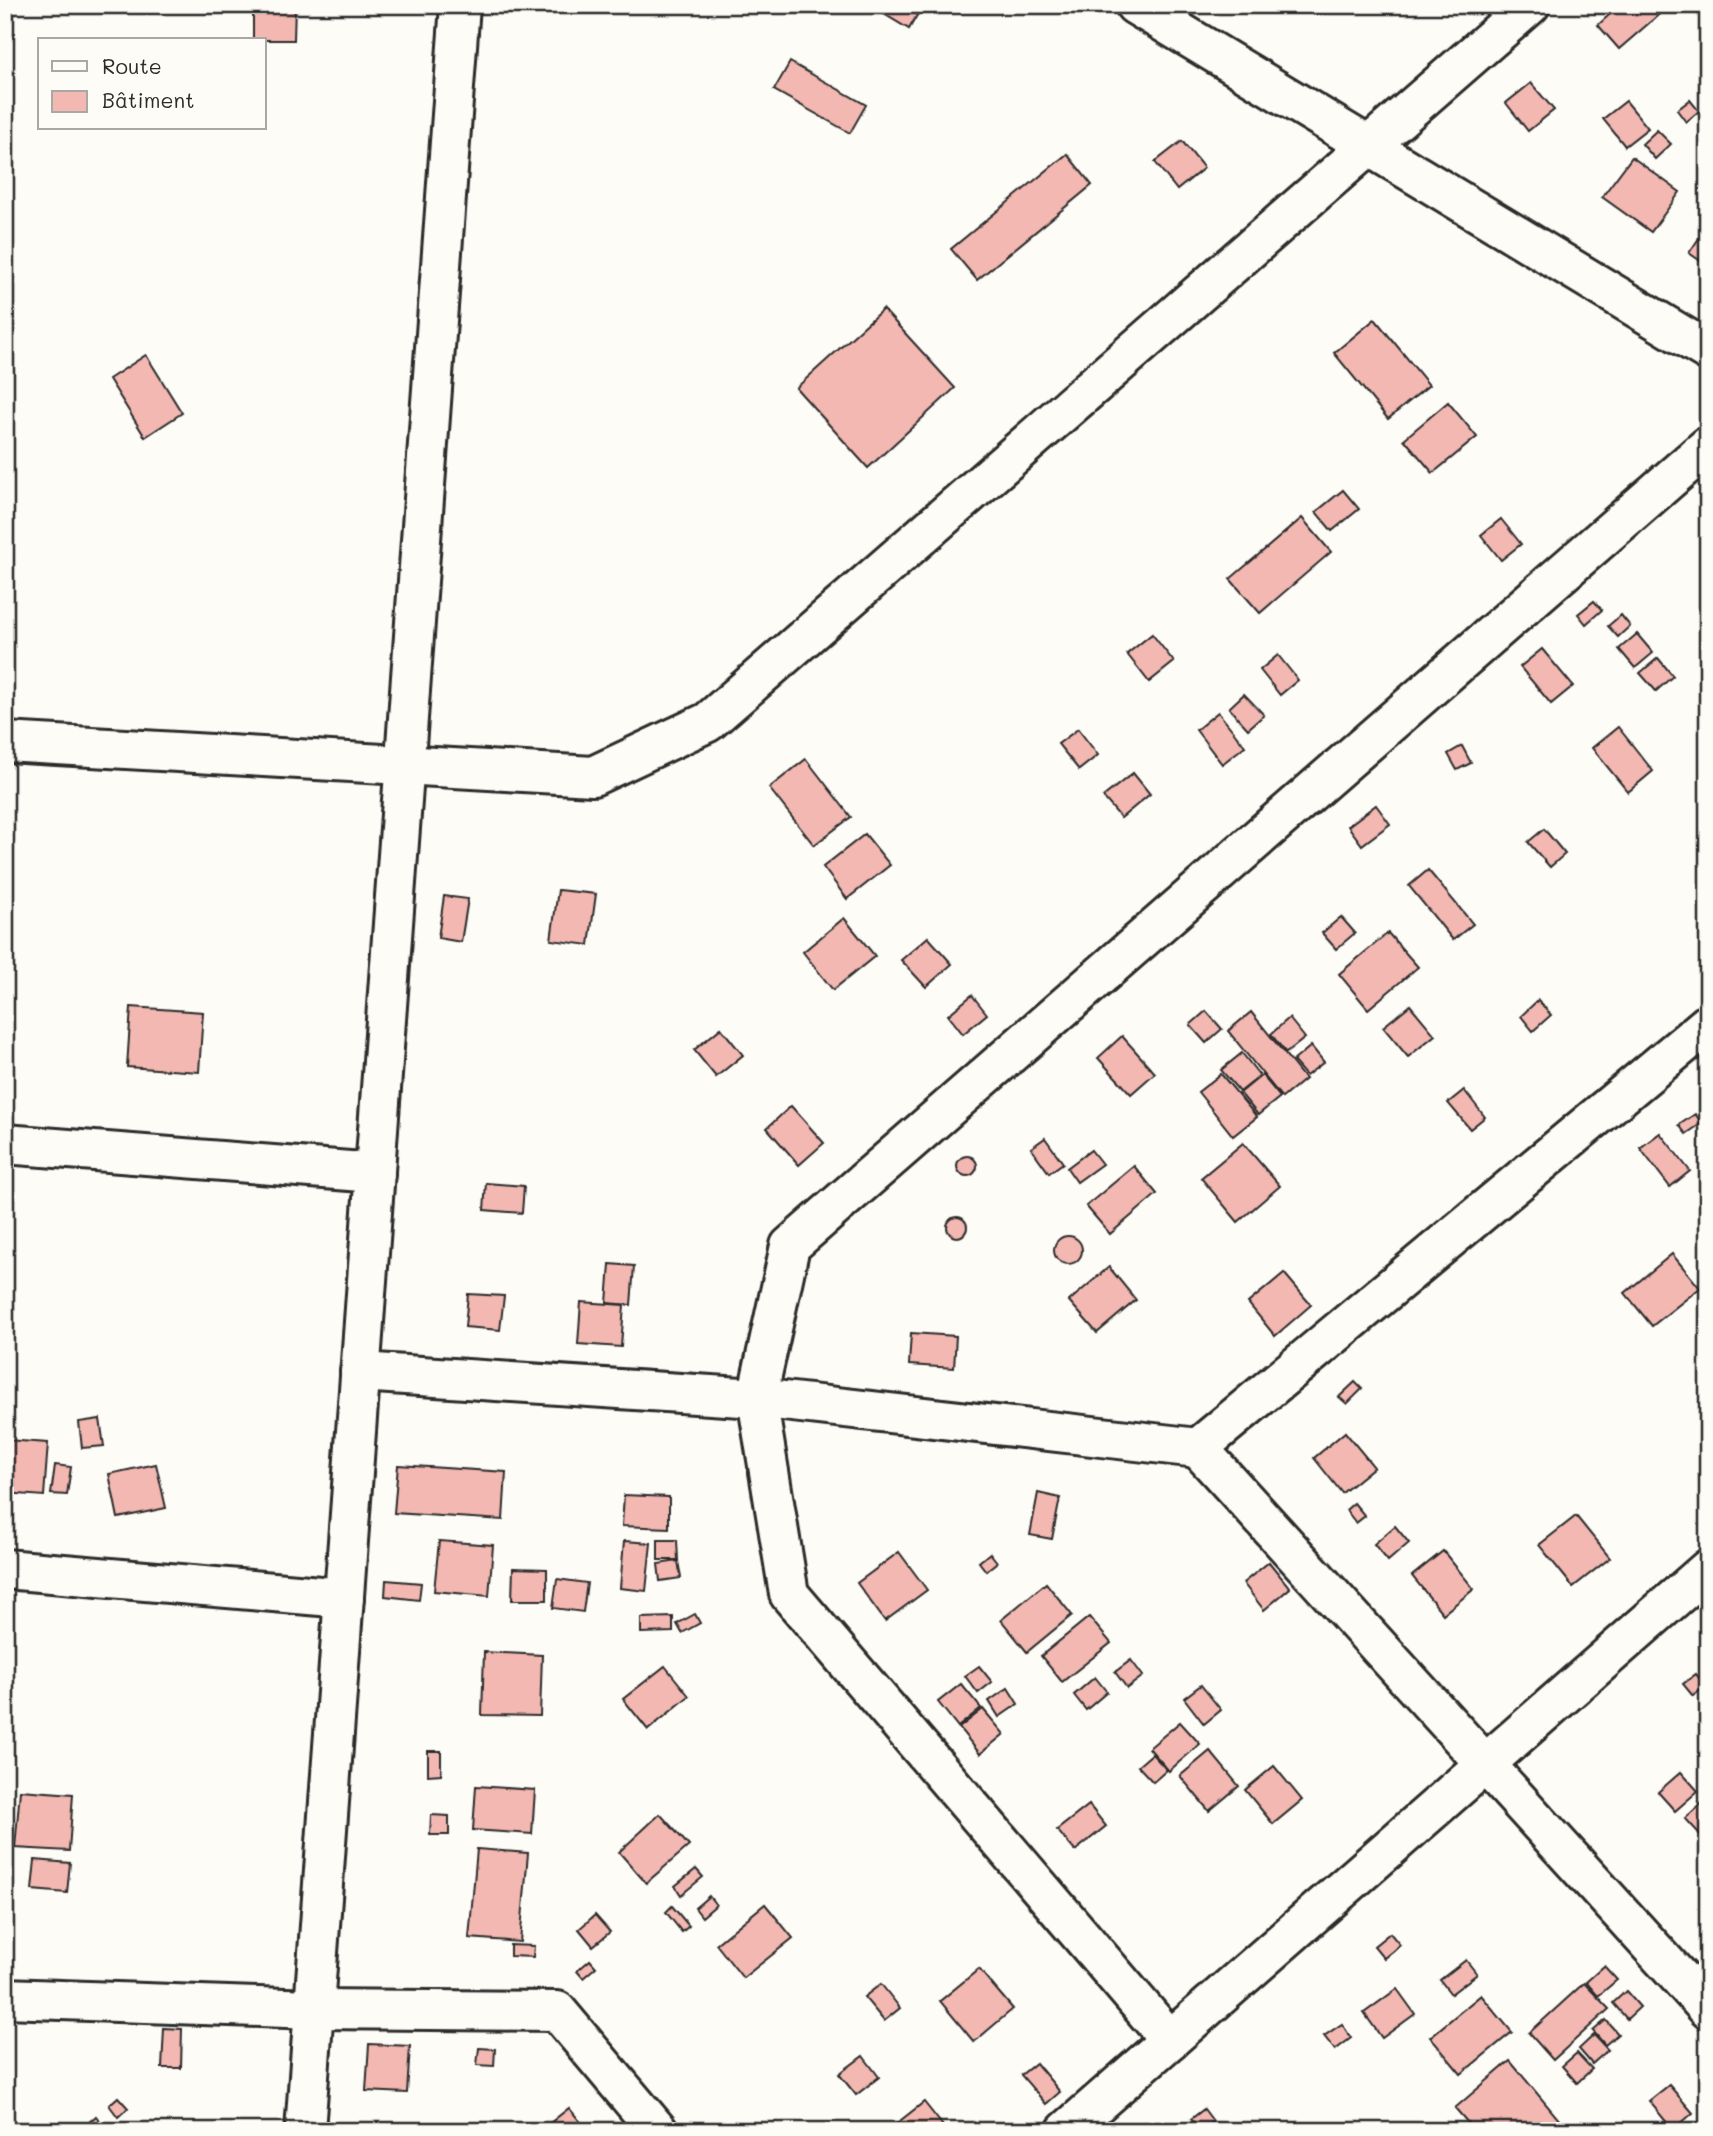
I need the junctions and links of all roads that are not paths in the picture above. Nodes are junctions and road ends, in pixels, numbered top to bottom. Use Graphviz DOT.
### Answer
graph roads {
  1 [pos="460,5"];
  2 [pos="1135,5"];
  3 [pos="1530,5"];
  4 [pos="1368,146"];
  5 [pos="1708,351"];
  6 [pos="1708,446"];
  7 [pos="5,742"];
  8 [pos="404,764"];
  9 [pos="1708,1024"];
  10 [pos="5,1144"];
  11 [pos="374,1173"];
  12 [pos="360,1372"];
  13 [pos="757,1398"];
  14 [pos="1198,1448"];
  15 [pos="5,1569"];
  16 [pos="1708,1569"];
  17 [pos="344,1598"];
  18 [pos="1486,1765"];
  19 [pos="5,1998"];
  20 [pos="313,2009"];
  21 [pos="1708,2009"];
  22 [pos="1170,2040"];
  23 [pos="304,2131"];
  24 [pos="658,2131"];
  25 [pos="1066,2131"];
  1 -- 8 [label="street"];
  2 -- 4 [label="street"];
  3 -- 4 [label="street"];
  4 -- 5 [label="street"];
  4 -- 8 [label="street"];
  6 -- 13 [label="street"];
  7 -- 8 [label="street"];
  8 -- 11 [label="street"];
  9 -- 14 [label="street"];
  10 -- 11 [label="street"];
  11 -- 12 [label="street"];
  12 -- 13 [label="street"];
  12 -- 17 [label="street"];
  13 -- 14 [label="street"];
  13 -- 22 [label="street"];
  14 -- 18 [label="street"];
  15 -- 17 [label="street"];
  16 -- 18 [label="street"];
  17 -- 20 [label="street"];
  18 -- 21 [label="street"];
  18 -- 22 [label="street"];
  19 -- 20 [label="street"];
  20 -- 23 [label="street"];
  20 -- 24 [label="street"];
  22 -- 25 [label="street"];
}
